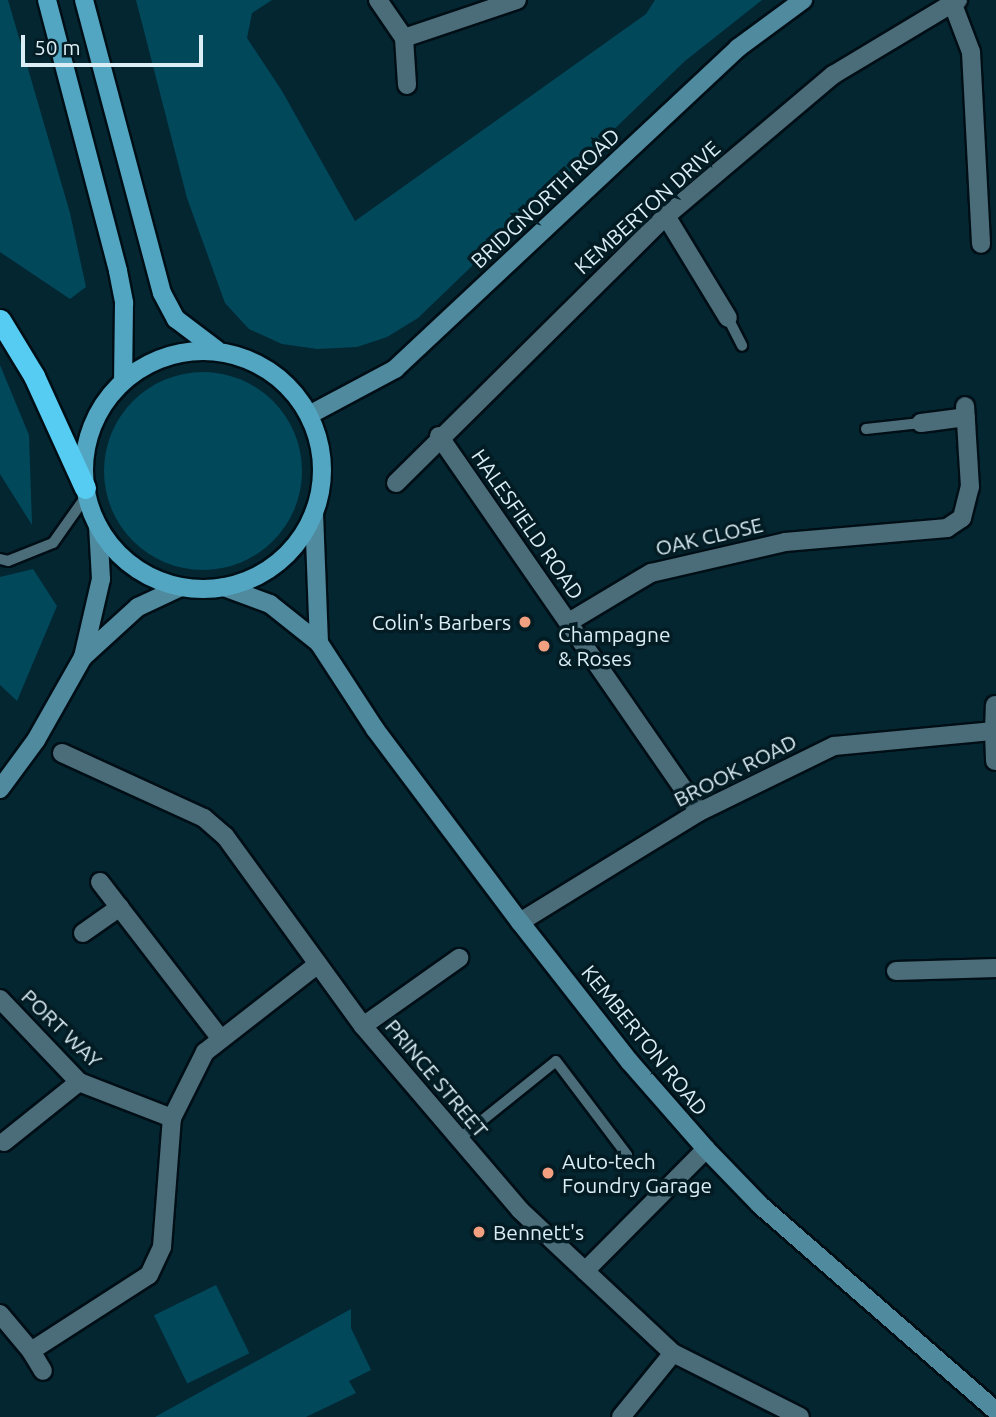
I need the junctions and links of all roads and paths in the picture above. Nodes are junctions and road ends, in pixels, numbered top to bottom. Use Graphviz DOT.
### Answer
graph roads {
  1 [pos="47,0"];
  2 [pos="84,0"];
  3 [pos="378,0"];
  4 [pos="517,0"];
  5 [pos="803,0"];
  6 [pos="955,1"];
  7 [pos="404,38"];
  8 [pos="407,85"];
  9 [pos="666,216"];
  10 [pos="981,244"];
  11 [pos="728,318"];
  12 [pos="0,320"];
  13 [pos="743,346"];
  14 [pos="220,352"];
  15 [pos="123,382"];
  16 [pos="309,415"];
  17 [pos="921,423"];
  18 [pos="866,429"];
  19 [pos="439,436"];
  20 [pos="396,483"];
  21 [pos="86,491"];
  22 [pos="314,513"];
  23 [pos="98,526"];
  24 [pos="0,559"];
  25 [pos="181,587"];
  26 [pos="224,587"];
  27 [pos="569,622"];
  28 [pos="319,643"];
  29 [pos="83,657"];
  30 [pos="995,705"];
  31 [pos="994,731"];
  32 [pos="62,753"];
  33 [pos="995,761"];
  34 [pos="0,789"];
  35 [pos="699,812"];
  36 [pos="100,882"];
  37 [pos="120,907"];
  38 [pos="520,922"];
  39 [pos="83,933"];
  40 [pos="458,958"];
  41 [pos="318,964"];
  42 [pos="996,968"];
  43 [pos="896,971"];
  44 [pos="0,999"];
  45 [pos="363,1026"];
  46 [pos="221,1039"];
  47 [pos="79,1082"];
  48 [pos="172,1118"];
  49 [pos="460,1139"];
  50 [pos="4,1142"];
  51 [pos="706,1149"];
  52 [pos="626,1155"];
  53 [pos="585,1271"];
  54 [pos="0,1314"];
  55 [pos="32,1352"];
  56 [pos="673,1353"];
  57 [pos="43,1371"];
  58 [pos="996,1410"];
  59 [pos="621,1417"];
  60 [pos="800,1417"];
  1 -- 15 [label="main road"];
  2 -- 14 [label="main road"];
  3 -- 7 [label="street"];
  4 -- 7 [label="street"];
  5 -- 16 [label="street, BRIDGNORTH ROAD"];
  6 -- 9 [label="street, KEMBERTON DRIVE"];
  6 -- 10 [label="street"];
  7 -- 8 [label="street"];
  9 -- 11 [label="street"];
  9 -- 19 [label="street, KEMBERTON DRIVE"];
  11 -- 13 [label="lane"];
  12 -- 21 [label="highway"];
  14 -- 15 [label="main road"];
  14 -- 16 [label="main road"];
  15 -- 21 [label="main road"];
  16 -- 22 [label="main road"];
  17 -- 18 [label="lane"];
  17 -- 27 [label="street, OAK CLOSE"];
  19 -- 20 [label="street, KEMBERTON DRIVE"];
  19 -- 27 [label="street, HALESFIELD ROAD"];
  21 -- 23 [label="main road"];
  21 -- 24 [label="lane"];
  22 -- 26 [label="main road"];
  22 -- 28 [label="street"];
  23 -- 25 [label="main road"];
  23 -- 29 [label="street"];
  25 -- 26 [label="main road"];
  25 -- 29 [label="street"];
  26 -- 28 [label="street, KEMBERTON ROAD"];
  27 -- 35 [label="street, HALESFIELD ROAD"];
  28 -- 38 [label="street, KEMBERTON ROAD"];
  29 -- 34 [label="street"];
  30 -- 31 [label="street"];
  31 -- 33 [label="street"];
  31 -- 35 [label="street, BROOK ROAD"];
  32 -- 41 [label="street, PRINCE STREET"];
  35 -- 38 [label="street, BROOK ROAD"];
  36 -- 37 [label="street"];
  37 -- 39 [label="street"];
  37 -- 46 [label="street"];
  38 -- 51 [label="street, KEMBERTON ROAD"];
  40 -- 45 [label="street"];
  41 -- 45 [label="street, PRINCE STREET"];
  41 -- 46 [label="street"];
  42 -- 43 [label="street"];
  44 -- 47 [label="street, PORT WAY"];
  45 -- 49 [label="street, PRINCE STREET"];
  46 -- 48 [label="street"];
  47 -- 48 [label="street, PORT WAY"];
  47 -- 50 [label="street"];
  48 -- 55 [label="street"];
  49 -- 52 [label="lane"];
  49 -- 53 [label="street, PRINCE STREET"];
  51 -- 53 [label="street"];
  51 -- 58 [label="street, KEMBERTON ROAD"];
  53 -- 56 [label="street, PRINCE STREET"];
  54 -- 55 [label="street"];
  55 -- 57 [label="street"];
  56 -- 59 [label="street"];
  56 -- 60 [label="street, PRINCE STREET"];
}
